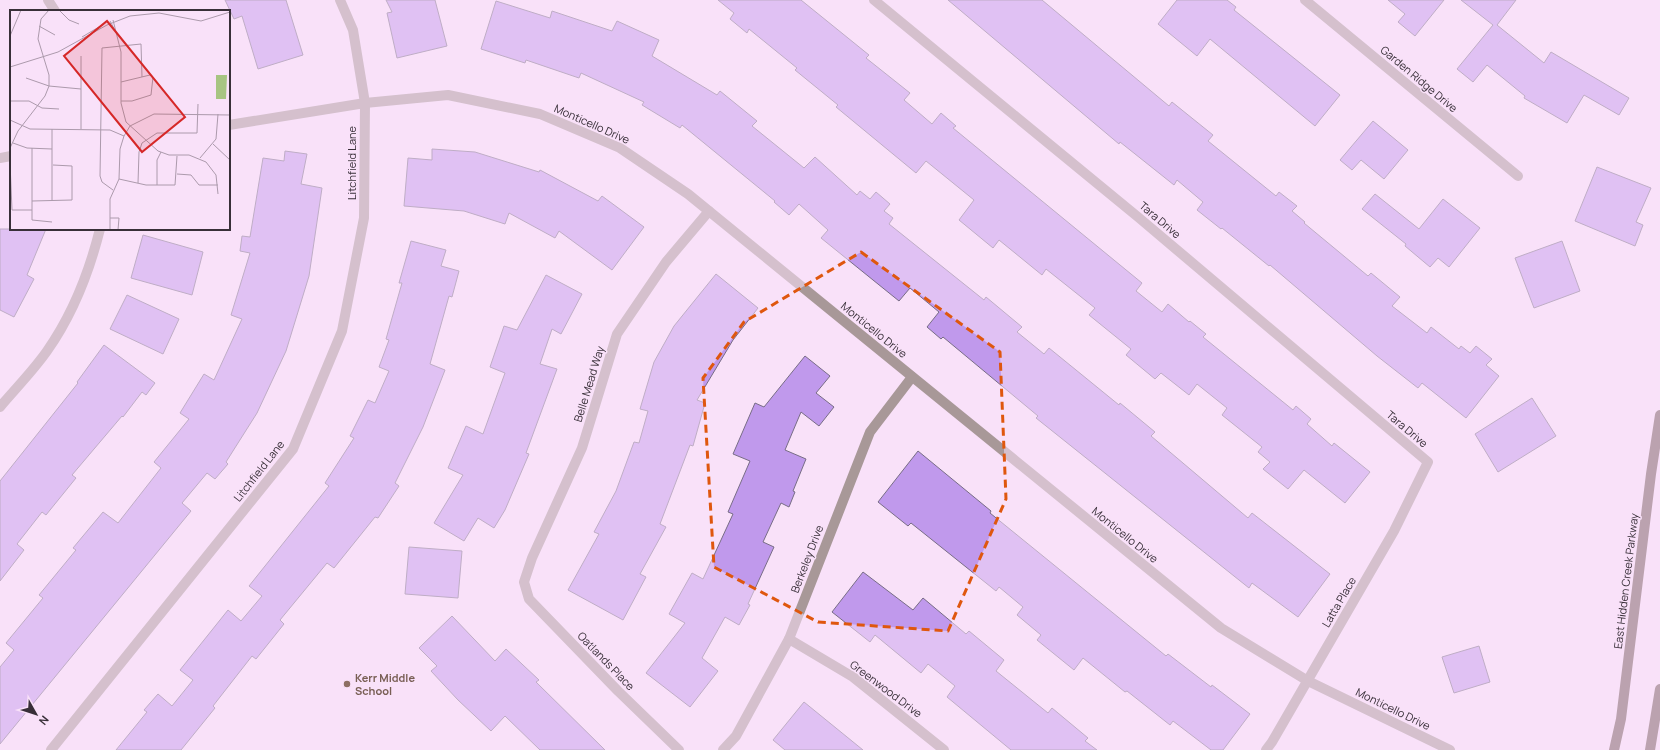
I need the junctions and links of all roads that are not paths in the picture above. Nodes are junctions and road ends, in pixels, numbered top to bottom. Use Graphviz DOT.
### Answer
graph roads {
  1 [pos="48,0"];
  2 [pos="340,0"];
  3 [pos="874,0"];
  4 [pos="1305,0"];
  5 [pos="54,10"];
  6 [pos="365,103"];
  7 [pos="230,125"];
  8 [pos="10,156"];
  9 [pos="0,158"];
  10 [pos="1518,176"];
  11 [pos="709,211"];
  12 [pos="100,230"];
  13 [pos="912,377"];
  14 [pos="0,407"];
  15 [pos="1660,415"];
  16 [pos="1428,462"];
  17 [pos="524,582"];
  18 [pos="789,639"];
  19 [pos="1308,681"];
  20 [pos="1660,689"];
  21 [pos="1449,749"];
  22 [pos="51,750"];
  23 [pos="679,750"];
  24 [pos="723,750"];
  25 [pos="944,750"];
  26 [pos="1266,750"];
  27 [pos="1459,750"];
  28 [pos="1614,750"];
  29 [pos="1650,750"];
  1 -- 5 [label="street"];
  2 -- 6 [label="street, Litchfield Lane"];
  3 -- 16 [label="street, Tara Drive"];
  4 -- 10 [label="street, Garden Ridge Drive"];
  6 -- 7 [label="street, Monticello Drive"];
  6 -- 11 [label="street, Monticello Drive"];
  6 -- 22 [label="street, Litchfield Lane"];
  8 -- 9 [label="street"];
  11 -- 13 [label="street, Monticello Drive"];
  11 -- 17 [label="street, Belle Mead Way"];
  12 -- 14 [label="street"];
  13 -- 18 [label="street, Berkeley Drive"];
  13 -- 19 [label="street, Monticello Drive"];
  15 -- 28 [label="main road, East Hidden Creek Parkway"];
  16 -- 19 [label="street, Latta Place"];
  17 -- 23 [label="street, Oatlands Place"];
  18 -- 24 [label="street, Berkeley Drive"];
  18 -- 25 [label="street, Greenwood Drive"];
  19 -- 21 [label="street, Monticello Drive"];
  19 -- 26 [label="street, Latta Place"];
  20 -- 29 [label="main road"];
  21 -- 27 [label="street, Monticello Drive"];
}
